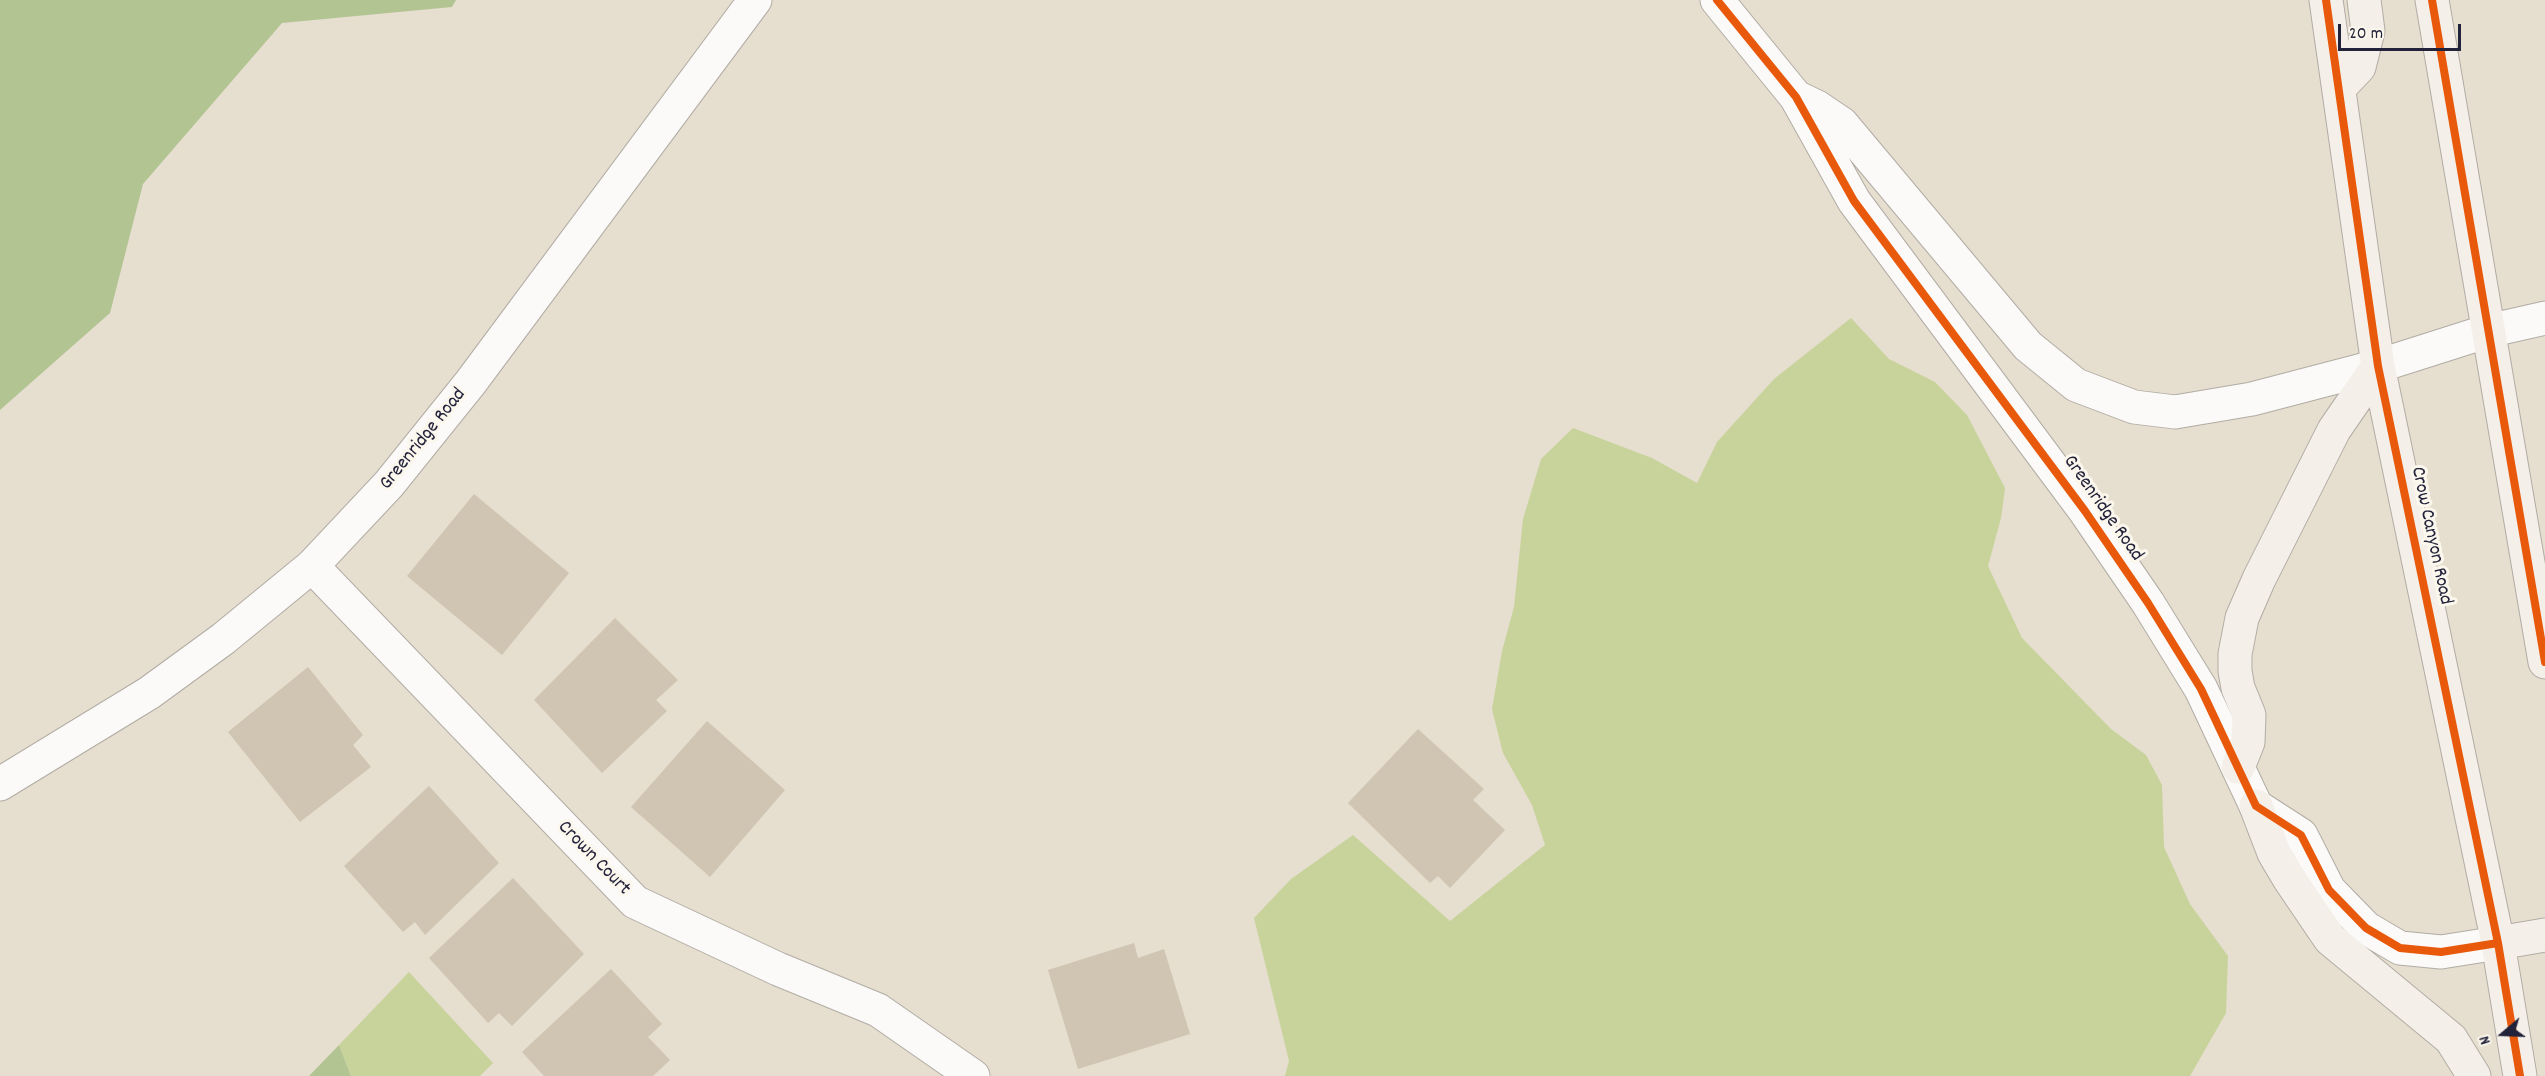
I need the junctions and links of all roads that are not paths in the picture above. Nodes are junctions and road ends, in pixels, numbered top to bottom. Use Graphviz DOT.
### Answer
graph roads {
  1 [pos="755,0"];
  2 [pos="1717,0"];
  3 [pos="2326,0"];
  4 [pos="2364,0"];
  5 [pos="2432,0"];
  6 [pos="2339,88"];
  7 [pos="1796,97"];
  8 [pos="2545,318"];
  9 [pos="2488,331"];
  10 [pos="2378,366"];
  11 [pos="312,566"];
  12 [pos="2545,662"];
  13 [pos="2238,767"];
  14 [pos="0,784"];
  15 [pos="2256,806"];
  16 [pos="2545,935"];
  17 [pos="2498,943"];
  18 [pos="973,1076"];
  19 [pos="2474,1076"];
  20 [pos="2520,1076"];
  1 -- 11 [label="street, Greenridge Road"];
  2 -- 7 [label="street, Greenridge Road"];
  3 -- 6 [label="main road, Crow Canyon Road"];
  4 -- 6 [label="main road"];
  5 -- 9 [label="main road"];
  6 -- 10 [label="main road, Crow Canyon Road"];
  7 -- 10 [label="street, Greenridge Road"];
  7 -- 13 [label="street, Greenridge Road"];
  8 -- 9 [label="street, Greenridge Road"];
  9 -- 10 [label="street, Greenridge Road"];
  9 -- 12 [label="main road"];
  10 -- 13 [label="main road"];
  10 -- 17 [label="main road, Crow Canyon Road"];
  11 -- 14 [label="street, Greenridge Road"];
  11 -- 18 [label="street, Crown Court"];
  13 -- 15 [label="street, Greenridge Road"];
  15 -- 17 [label="street"];
  15 -- 19 [label="main road"];
  16 -- 17 [label="main road"];
  17 -- 20 [label="main road, Crow Canyon Road"];
}
